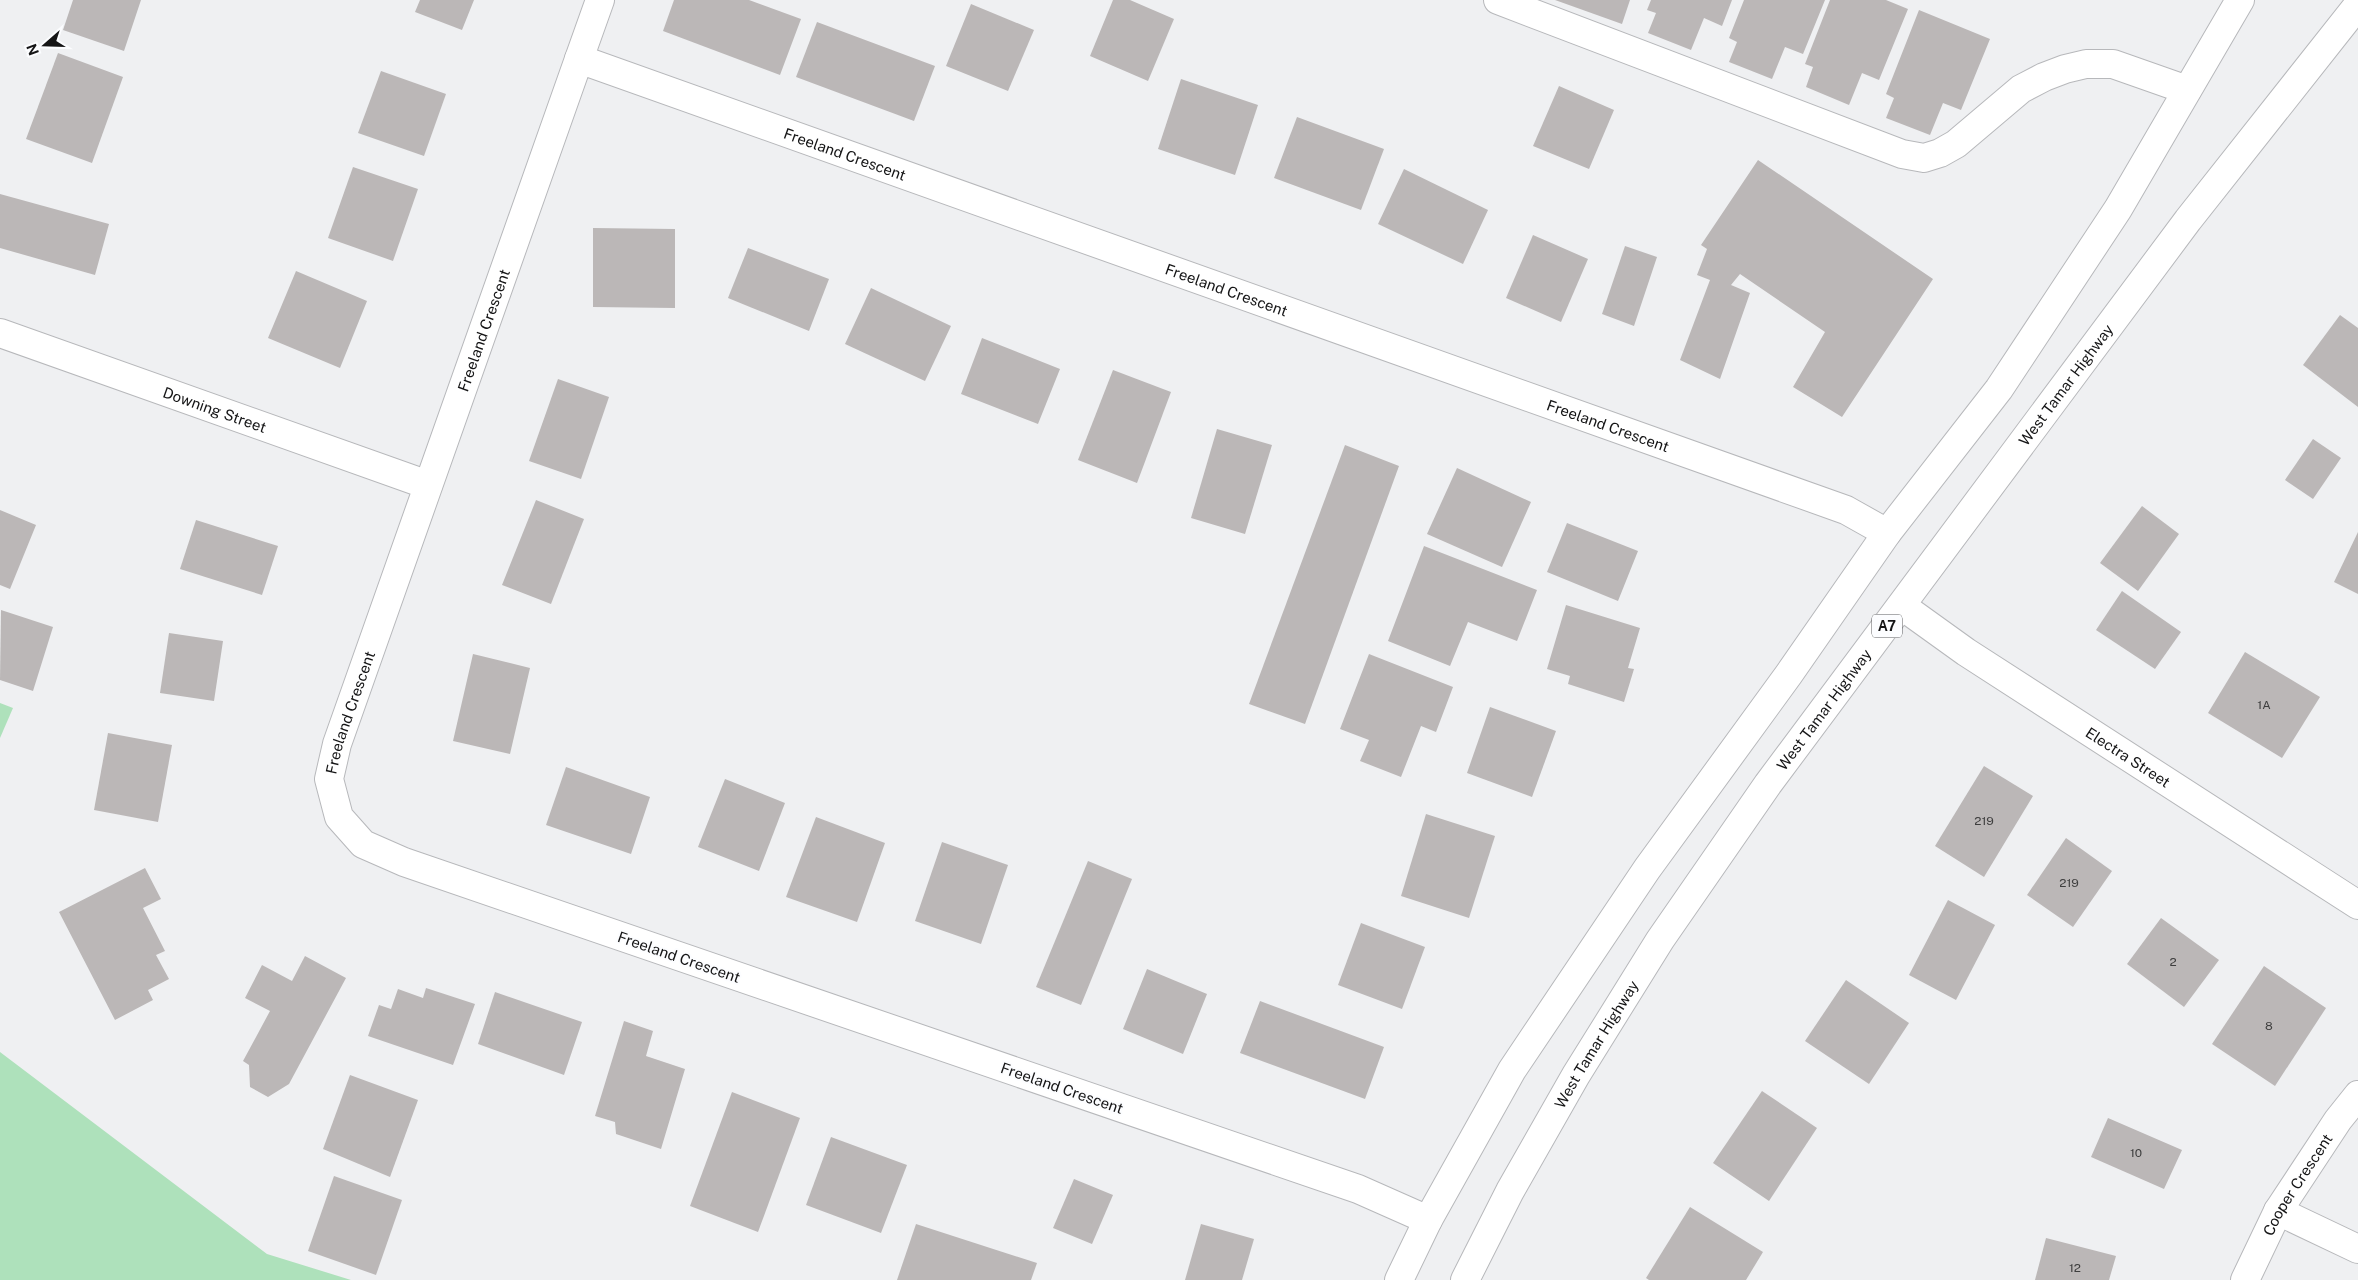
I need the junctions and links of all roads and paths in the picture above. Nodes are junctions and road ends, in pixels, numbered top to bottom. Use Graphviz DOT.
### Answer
graph roads {
  1 [pos="600,0"];
  2 [pos="1498,0"];
  3 [pos="2240,0"];
  4 [pos="2358,5"];
  5 [pos="580,59"];
  6 [pos="2187,90"];
  7 [pos="0,333"];
  8 [pos="428,485"];
  9 [pos="1887,532"];
  10 [pos="1902,606"];
  11 [pos="2358,905"];
  12 [pos="2358,1096"];
  13 [pos="2278,1211"];
  14 [pos="1428,1220"];
  15 [pos="2358,1249"];
  16 [pos="1399,1280"];
  17 [pos="1465,1280"];
  18 [pos="2245,1280"];
  1 -- 5 [label="main road"];
  2 -- 6 [label="main road"];
  3 -- 6 [label="main road"];
  4 -- 10 [label="main road, West Tamar Highway / A7"];
  5 -- 8 [label="main road, Freeland Crescent"];
  5 -- 9 [label="main road, Freeland Crescent"];
  6 -- 9 [label="main road"];
  7 -- 8 [label="main road, Downing Street"];
  8 -- 14 [label="main road, Freeland Crescent"];
  9 -- 14 [label="main road"];
  10 -- 11 [label="main road, Electra Street"];
  10 -- 17 [label="main road, West Tamar Highway / A7"];
  12 -- 13 [label="main road, Cooper Crescent"];
  13 -- 15 [label="main road"];
  13 -- 18 [label="main road, Cooper Crescent"];
  14 -- 16 [label="main road"];
}
